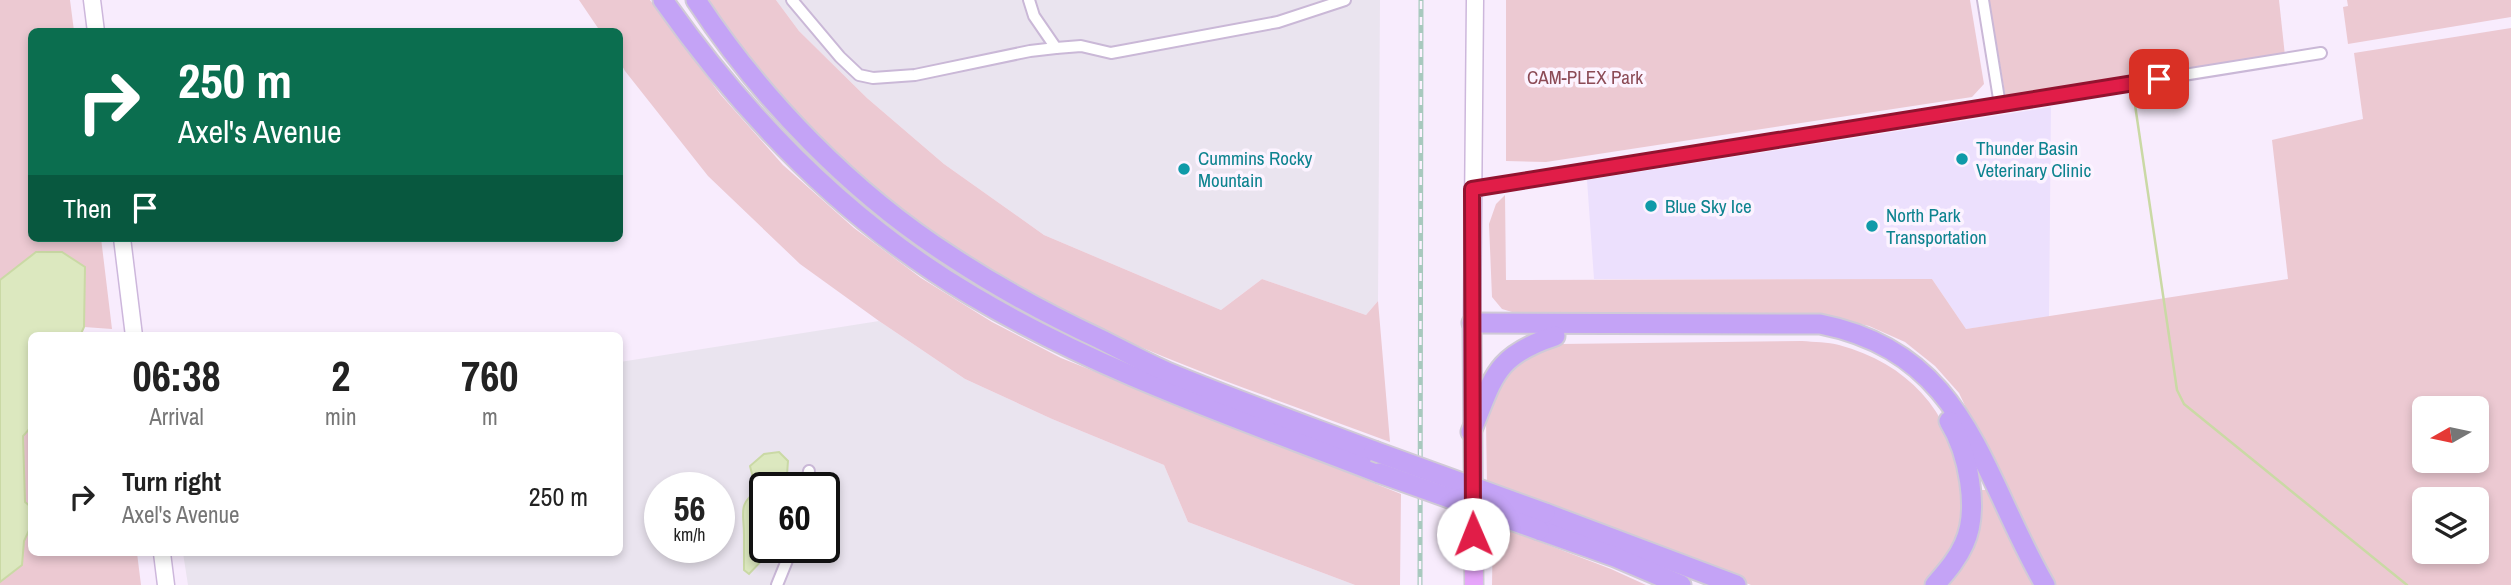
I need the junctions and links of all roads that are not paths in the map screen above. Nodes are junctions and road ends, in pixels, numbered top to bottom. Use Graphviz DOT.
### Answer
graph roads {
  1 [pos="92,0"];
  2 [pos="663,0"];
  3 [pos="696,0"];
  4 [pos="792,0"];
  5 [pos="1029,0"];
  6 [pos="1345,0"];
  7 [pos="1475,0"];
  8 [pos="1983,0"];
  9 [pos="96,28"];
  10 [pos="1056,48"];
  11 [pos="2320,53"];
  12 [pos="2000,105"];
  13 [pos="1472,189"];
  14 [pos="122,242"];
  15 [pos="1472,329"];
  16 [pos="134,332"];
  17 [pos="1555,336"];
  18 [pos="1471,432"];
  19 [pos="1542,522"];
  20 [pos="1619,550"];
  21 [pos="162,556"];
  22 [pos="786,563"];
  23 [pos="166,585"];
  24 [pos="776,585"];
  25 [pos="1474,585"];
  26 [pos="1665,585"];
  27 [pos="1681,585"];
  28 [pos="1733,585"];
  29 [pos="1935,585"];
  30 [pos="2045,585"];
  1 -- 9 [label="main road"];
  2 -- 19 [label="highway, bridge"];
  3 -- 19 [label="highway, bridge"];
  4 -- 10 [label="street"];
  5 -- 10 [label="street"];
  6 -- 10 [label="street"];
  7 -- 13 [label="main road"];
  8 -- 12 [label="street"];
  11 -- 12 [label="street"];
  12 -- 13 [label="street"];
  13 -- 15 [label="main road"];
  14 -- 16 [label="main road"];
  15 -- 17 [label="highway"];
  15 -- 18 [label="main road"];
  15 -- 30 [label="highway"];
  17 -- 18 [label="highway"];
  17 -- 29 [label="highway"];
  18 -- 25 [label="main road"];
  19 -- 20 [label="highway"];
  20 -- 26 [label="highway"];
  20 -- 27 [label="highway"];
  20 -- 28 [label="highway"];
  21 -- 23 [label="main road"];
  22 -- 24 [label="street"];
}
